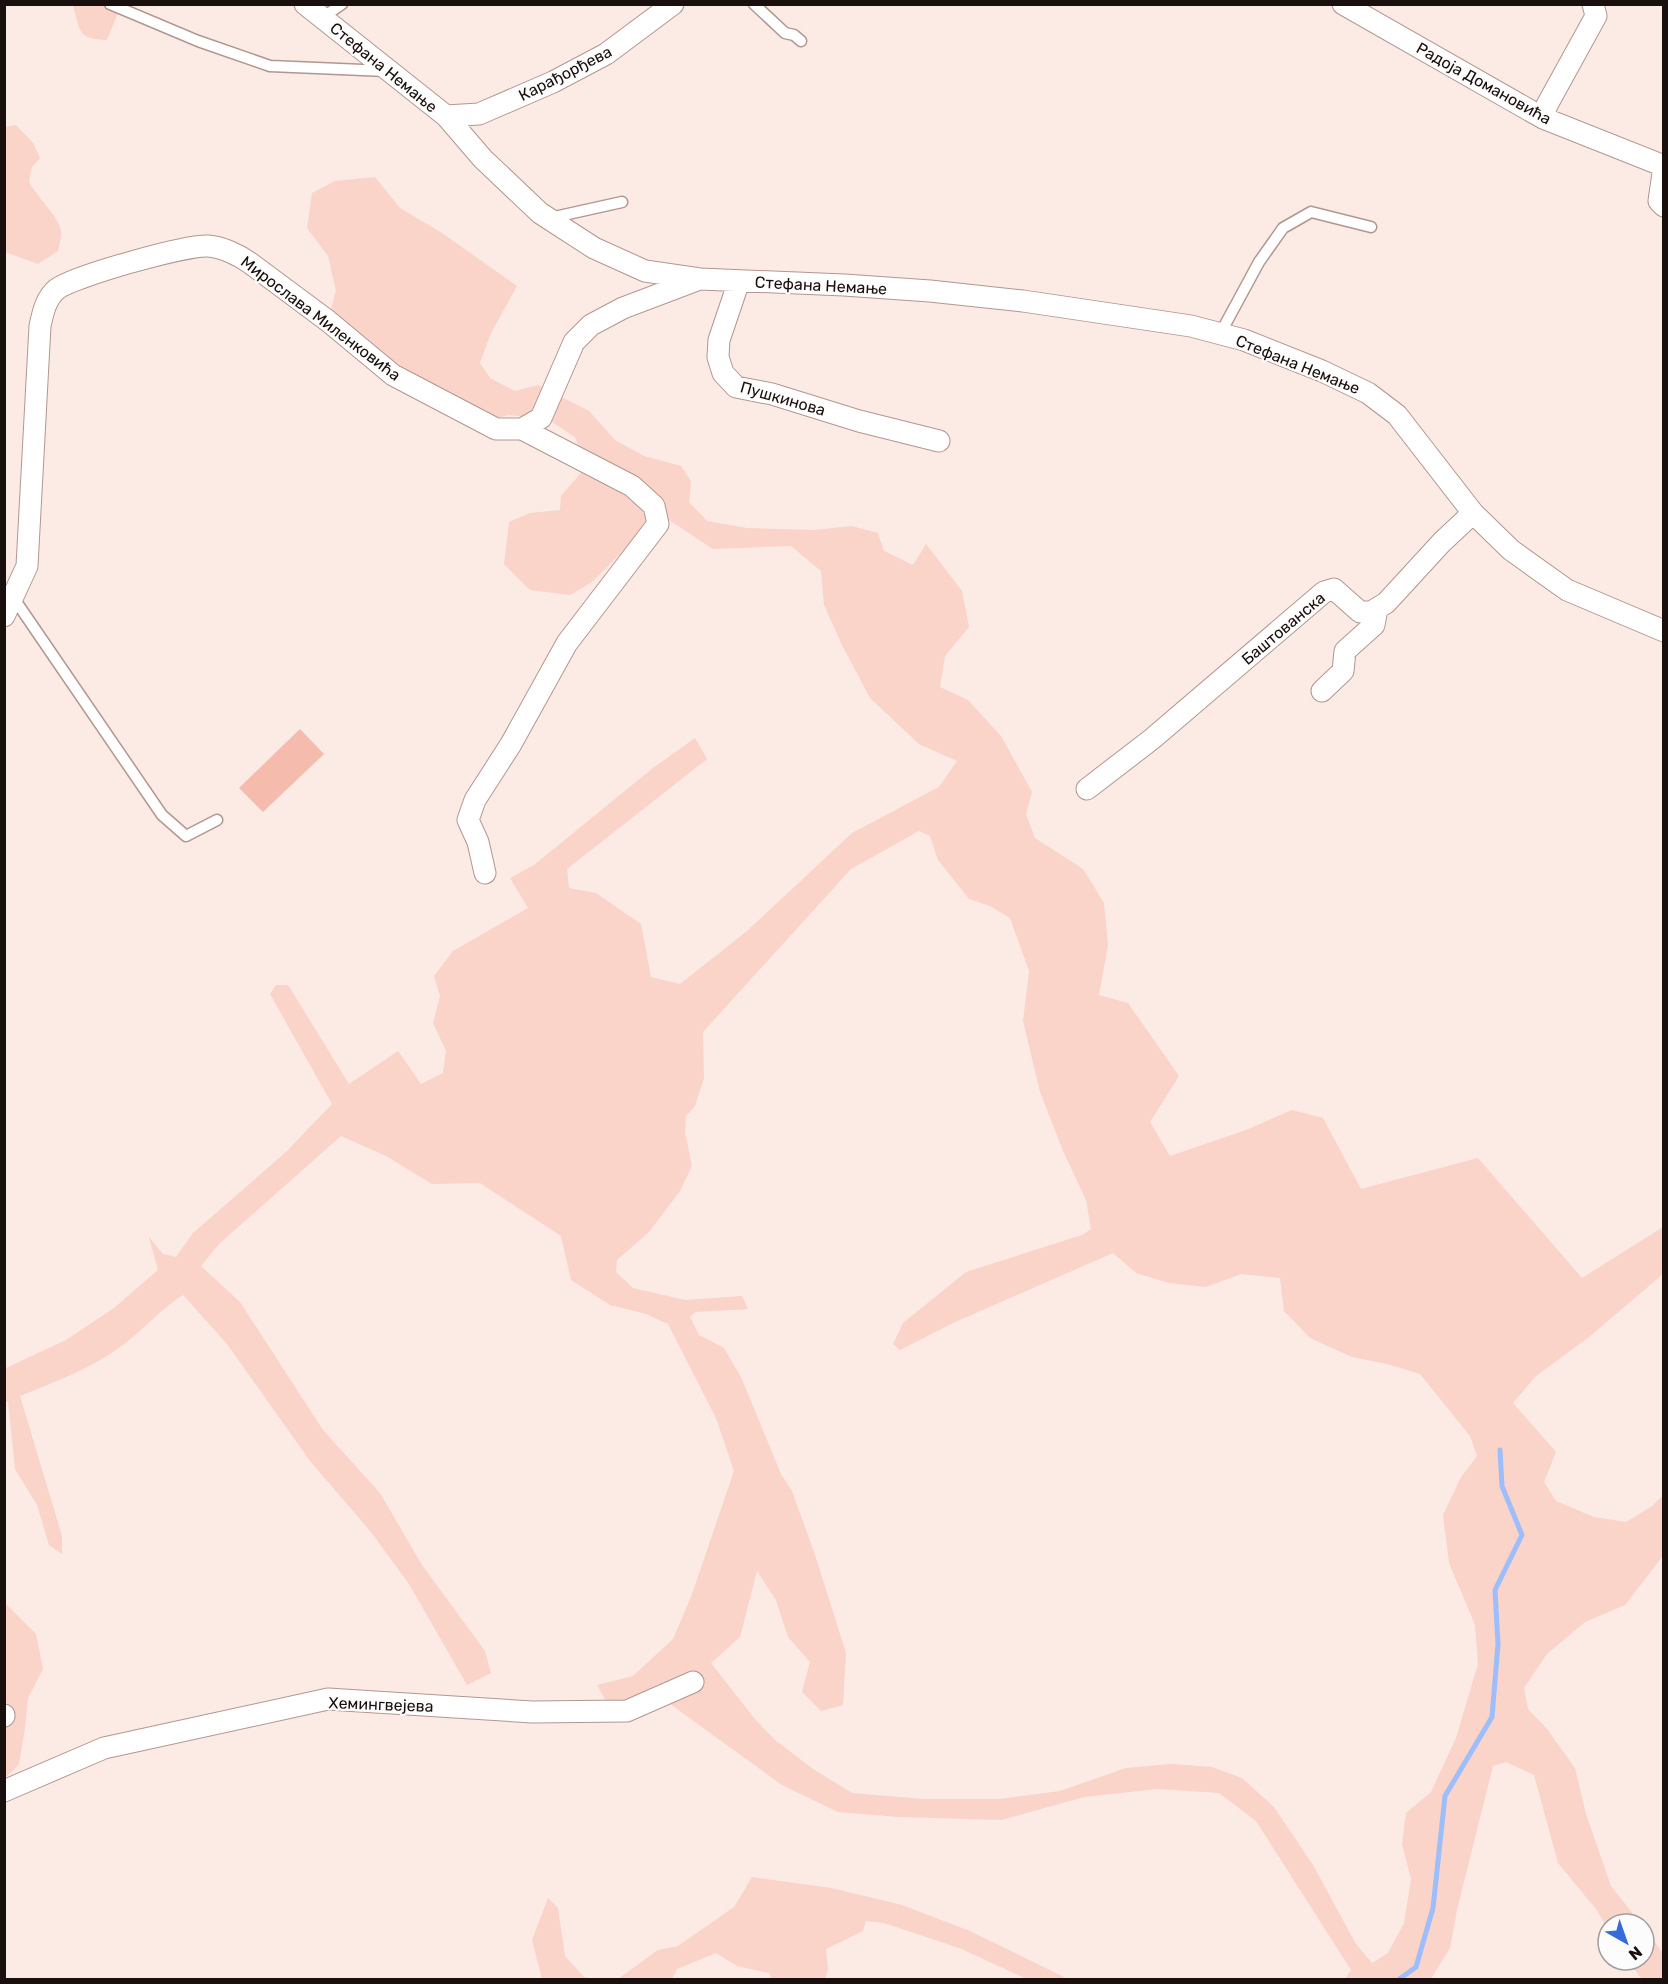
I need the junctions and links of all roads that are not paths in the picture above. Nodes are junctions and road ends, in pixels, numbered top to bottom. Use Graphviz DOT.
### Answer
graph roads {
  1 [pos="110,4"];
  2 [pos="305,4"];
  3 [pos="342,4"];
  4 [pos="673,4"];
  5 [pos="754,4"];
  6 [pos="1343,4"];
  7 [pos="1593,4"];
  8 [pos="322,18"];
  9 [pos="801,41"];
  10 [pos="389,72"];
  11 [pos="446,116"];
  12 [pos="1543,118"];
  13 [pos="1664,166"];
  14 [pos="622,202"];
  15 [pos="1664,206"];
  16 [pos="547,219"];
  17 [pos="1371,228"];
  18 [pos="700,279"];
  19 [pos="739,281"];
  20 [pos="1220,334"];
  21 [pos="522,429"];
  22 [pos="939,441"];
  23 [pos="1473,513"];
  24 [pos="4,572"];
  25 [pos="9,607"];
  26 [pos="1377,609"];
  27 [pos="1664,632"];
  28 [pos="1322,691"];
  29 [pos="1087,789"];
  30 [pos="217,820"];
  31 [pos="485,873"];
  32 [pos="693,1682"];
  33 [pos="4,1791"];
  1 -- 10 [label="lane"];
  2 -- 8 [label="street, Стефана Немање"];
  3 -- 8 [label="lane"];
  4 -- 11 [label="street, Карађорђева"];
  5 -- 9 [label="lane"];
  6 -- 12 [label="street, Радоја Домановића"];
  7 -- 12 [label="street"];
  8 -- 10 [label="street, Стефана Немање"];
  10 -- 11 [label="street, Стефана Немање"];
  11 -- 16 [label="street, Стефана Немање"];
  12 -- 13 [label="street, Радоја Домановића"];
  13 -- 15 [label="street"];
  14 -- 16 [label="lane"];
  16 -- 18 [label="street, Стефана Немање"];
  17 -- 20 [label="lane"];
  18 -- 19 [label="street, Стефана Немање"];
  18 -- 21 [label="street, Стефана Немање"];
  19 -- 20 [label="street, Стефана Немање"];
  19 -- 22 [label="street, Пушкинова"];
  20 -- 23 [label="street, Стефана Немање"];
  21 -- 25 [label="street, Мирослава Миленковића"];
  21 -- 31 [label="street, Мирослава Миленковића"];
  23 -- 26 [label="street"];
  23 -- 27 [label="street, Стефана Немање"];
  24 -- 25 [label="street"];
  25 -- 30 [label="lane"];
  26 -- 28 [label="street"];
  26 -- 29 [label="street, Баштованска"];
  32 -- 33 [label="street, Хемингвејева"];
}
